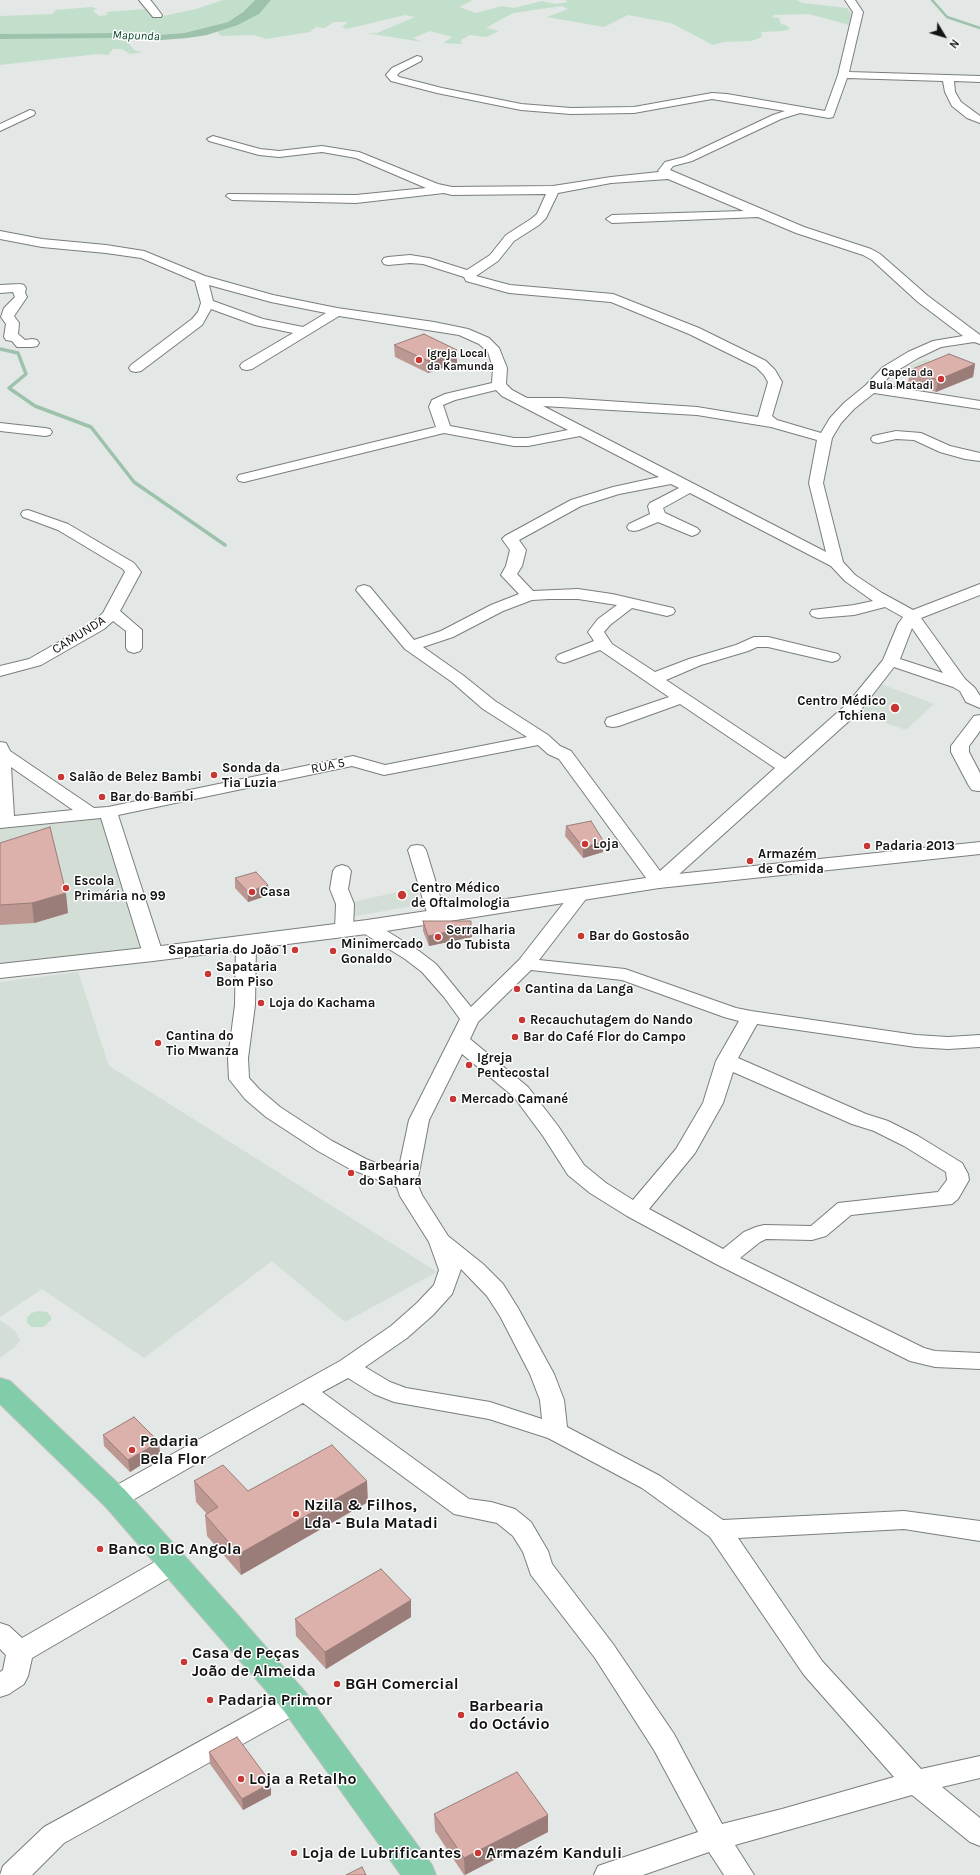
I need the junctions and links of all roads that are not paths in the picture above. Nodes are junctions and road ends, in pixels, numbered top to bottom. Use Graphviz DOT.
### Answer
graph roads {
  1 [pos="144,0"];
  2 [pos="850,0"];
  3 [pos="157,16"];
  4 [pos="417,59"];
  5 [pos="843,75"];
  6 [pos="948,78"];
  7 [pos="980,79"];
  8 [pos="799,110"];
  9 [pos="30,113"];
  10 [pos="980,120"];
  11 [pos="0,128"];
  12 [pos="213,139"];
  13 [pos="669,176"];
  14 [pos="442,190"];
  15 [pos="554,190"];
  16 [pos="232,196"];
  17 [pos="760,214"];
  18 [pos="612,219"];
  19 [pos="0,235"];
  20 [pos="388,261"];
  21 [pos="469,275"];
  22 [pos="201,279"];
  23 [pos="0,290"];
  24 [pos="207,303"];
  25 [pos="337,312"];
  26 [pos="306,331"];
  27 [pos="977,339"];
  28 [pos="32,343"];
  29 [pos="247,366"];
  30 [pos="136,368"];
  31 [pos="499,385"];
  32 [pos="870,388"];
  33 [pos="523,402"];
  34 [pos="980,405"];
  35 [pos="772,423"];
  36 [pos="0,427"];
  37 [pos="444,429"];
  38 [pos="45,432"];
  39 [pos="581,432"];
  40 [pos="825,438"];
  41 [pos="878,439"];
  42 [pos="980,457"];
  43 [pos="244,478"];
  44 [pos="672,479"];
  45 [pos="689,488"];
  46 [pos="28,514"];
  47 [pos="658,516"];
  48 [pos="634,527"];
  49 [pos="692,531"];
  50 [pos="836,563"];
  51 [pos="980,589"];
  52 [pos="364,590"];
  53 [pos="529,596"];
  54 [pos="888,602"];
  55 [pos="629,603"];
  56 [pos="667,611"];
  57 [pos="112,612"];
  58 [pos="818,613"];
  59 [pos="912,616"];
  60 [pos="603,643"];
  61 [pos="411,646"];
  62 [pos="134,648"];
  63 [pos="832,657"];
  64 [pos="564,658"];
  65 [pos="891,661"];
  66 [pos="0,670"];
  67 [pos="653,679"];
  68 [pos="959,683"];
  69 [pos="681,698"];
  70 [pos="980,703"];
  71 [pos="980,720"];
  72 [pos="613,722"];
  73 [pos="542,739"];
  74 [pos="1,750"];
  75 [pos="785,767"];
  76 [pos="978,786"];
  77 [pos="108,812"];
  78 [pos="89,814"];
  79 [pos="2,822"];
  80 [pos="980,848"];
  81 [pos="417,850"];
  82 [pos="342,871"];
  83 [pos="659,882"];
  84 [pos="580,895"];
  85 [pos="437,916"];
  86 [pos="367,927"];
  87 [pos="344,930"];
  88 [pos="246,943"];
  89 [pos="153,954"];
  90 [pos="526,964"];
  91 [pos="0,971"];
  92 [pos="751,1017"];
  93 [pos="470,1019"];
  94 [pos="458,1040"];
  95 [pos="980,1041"];
  96 [pos="726,1061"];
  97 [pos="406,1183"];
  98 [pos="635,1211"];
  99 [pos="440,1241"];
  100 [pos="724,1259"];
  101 [pos="980,1361"];
  102 [pos="348,1367"];
  103 [pos="0,1388"];
  104 [pos="305,1392"];
  105 [pos="556,1432"];
  106 [pos="115,1498"];
  107 [pos="719,1530"];
  108 [pos="980,1531"];
  109 [pos="174,1563"];
  110 [pos="0,1633"];
  111 [pos="20,1652"];
  112 [pos="0,1686"];
  113 [pos="295,1702"];
  114 [pos="980,1767"];
  115 [pos="916,1782"];
  116 [pos="980,1834"];
  117 [pos="715,1838"];
  118 [pos="14,1875"];
  119 [pos="420,1875"];
  120 [pos="608,1875"];
  121 [pos="740,1875"];
  1 -- 3 [label="street"];
  2 -- 5 [label="street"];
  4 -- 8 [label="street"];
  5 -- 6 [label="street"];
  5 -- 8 [label="street"];
  6 -- 7 [label="street"];
  6 -- 10 [label="street"];
  8 -- 13 [label="street"];
  9 -- 11 [label="street"];
  12 -- 14 [label="street"];
  13 -- 15 [label="street"];
  13 -- 17 [label="street"];
  14 -- 15 [label="street"];
  14 -- 16 [label="street"];
  15 -- 21 [label="street"];
  17 -- 18 [label="street"];
  17 -- 27 [label="street"];
  19 -- 22 [label="street"];
  20 -- 21 [label="street"];
  21 -- 35 [label="street"];
  22 -- 24 [label="street"];
  22 -- 25 [label="street"];
  23 -- 28 [label="street"];
  24 -- 26 [label="street"];
  24 -- 30 [label="street"];
  25 -- 26 [label="street"];
  25 -- 31 [label="street"];
  26 -- 29 [label="street"];
  27 -- 32 [label="street"];
  31 -- 33 [label="street"];
  31 -- 37 [label="street"];
  32 -- 34 [label="street"];
  32 -- 40 [label="street"];
  33 -- 35 [label="street"];
  33 -- 39 [label="street"];
  35 -- 40 [label="street"];
  36 -- 38 [label="street"];
  37 -- 39 [label="street"];
  37 -- 43 [label="street"];
  39 -- 44 [label="street"];
  40 -- 50 [label="street"];
  41 -- 42 [label="street"];
  44 -- 45 [label="street"];
  44 -- 53 [label="street"];
  45 -- 47 [label="street"];
  45 -- 50 [label="street"];
  46 -- 57 [label="street, CAMUNDA"];
  47 -- 48 [label="street"];
  47 -- 49 [label="street"];
  50 -- 54 [label="street"];
  51 -- 59 [label="street"];
  52 -- 61 [label="street"];
  53 -- 55 [label="street"];
  53 -- 61 [label="street"];
  54 -- 58 [label="street"];
  54 -- 59 [label="street"];
  55 -- 56 [label="street"];
  55 -- 60 [label="street"];
  57 -- 62 [label="street"];
  57 -- 66 [label="street, CAMUNDA"];
  59 -- 65 [label="street"];
  59 -- 68 [label="street"];
  60 -- 64 [label="street"];
  60 -- 67 [label="street"];
  61 -- 73 [label="street"];
  63 -- 67 [label="street"];
  65 -- 68 [label="street"];
  65 -- 75 [label="street"];
  67 -- 69 [label="street"];
  68 -- 70 [label="street"];
  69 -- 72 [label="street"];
  69 -- 75 [label="street"];
  71 -- 76 [label="street"];
  73 -- 77 [label="street, RUA 5"];
  73 -- 83 [label="street"];
  74 -- 78 [label="street"];
  74 -- 79 [label="street"];
  75 -- 83 [label="street"];
  77 -- 78 [label="street, RUA 5"];
  77 -- 89 [label="street"];
  78 -- 79 [label="street, RUA 5"];
  80 -- 83 [label="main road"];
  81 -- 85 [label="street"];
  82 -- 87 [label="street"];
  83 -- 84 [label="main road"];
  84 -- 85 [label="main road"];
  84 -- 90 [label="street"];
  85 -- 86 [label="main road"];
  86 -- 87 [label="main road"];
  86 -- 93 [label="street"];
  87 -- 88 [label="main road"];
  88 -- 89 [label="main road"];
  88 -- 97 [label="street"];
  89 -- 91 [label="main road"];
  90 -- 92 [label="street"];
  90 -- 93 [label="street"];
  92 -- 95 [label="street"];
  92 -- 96 [label="street"];
  93 -- 94 [label="street"];
  94 -- 97 [label="street"];
  94 -- 98 [label="street"];
  96 -- 98 [label="street"];
  96 -- 100 [label="street"];
  97 -- 99 [label="street"];
  98 -- 100 [label="street"];
  99 -- 102 [label="street"];
  99 -- 105 [label="street"];
  100 -- 101 [label="street"];
  102 -- 104 [label="street"];
  102 -- 105 [label="street"];
  103 -- 106 [label="main road"];
  104 -- 106 [label="street"];
  104 -- 117 [label="street"];
  105 -- 107 [label="street"];
  106 -- 109 [label="main road"];
  107 -- 108 [label="street"];
  107 -- 115 [label="street"];
  109 -- 111 [label="street"];
  109 -- 113 [label="main road"];
  110 -- 111 [label="street"];
  111 -- 112 [label="street"];
  113 -- 118 [label="street"];
  113 -- 119 [label="main road"];
  114 -- 115 [label="street"];
  115 -- 116 [label="street"];
  115 -- 117 [label="street"];
  117 -- 120 [label="street"];
  117 -- 121 [label="street"];
}
